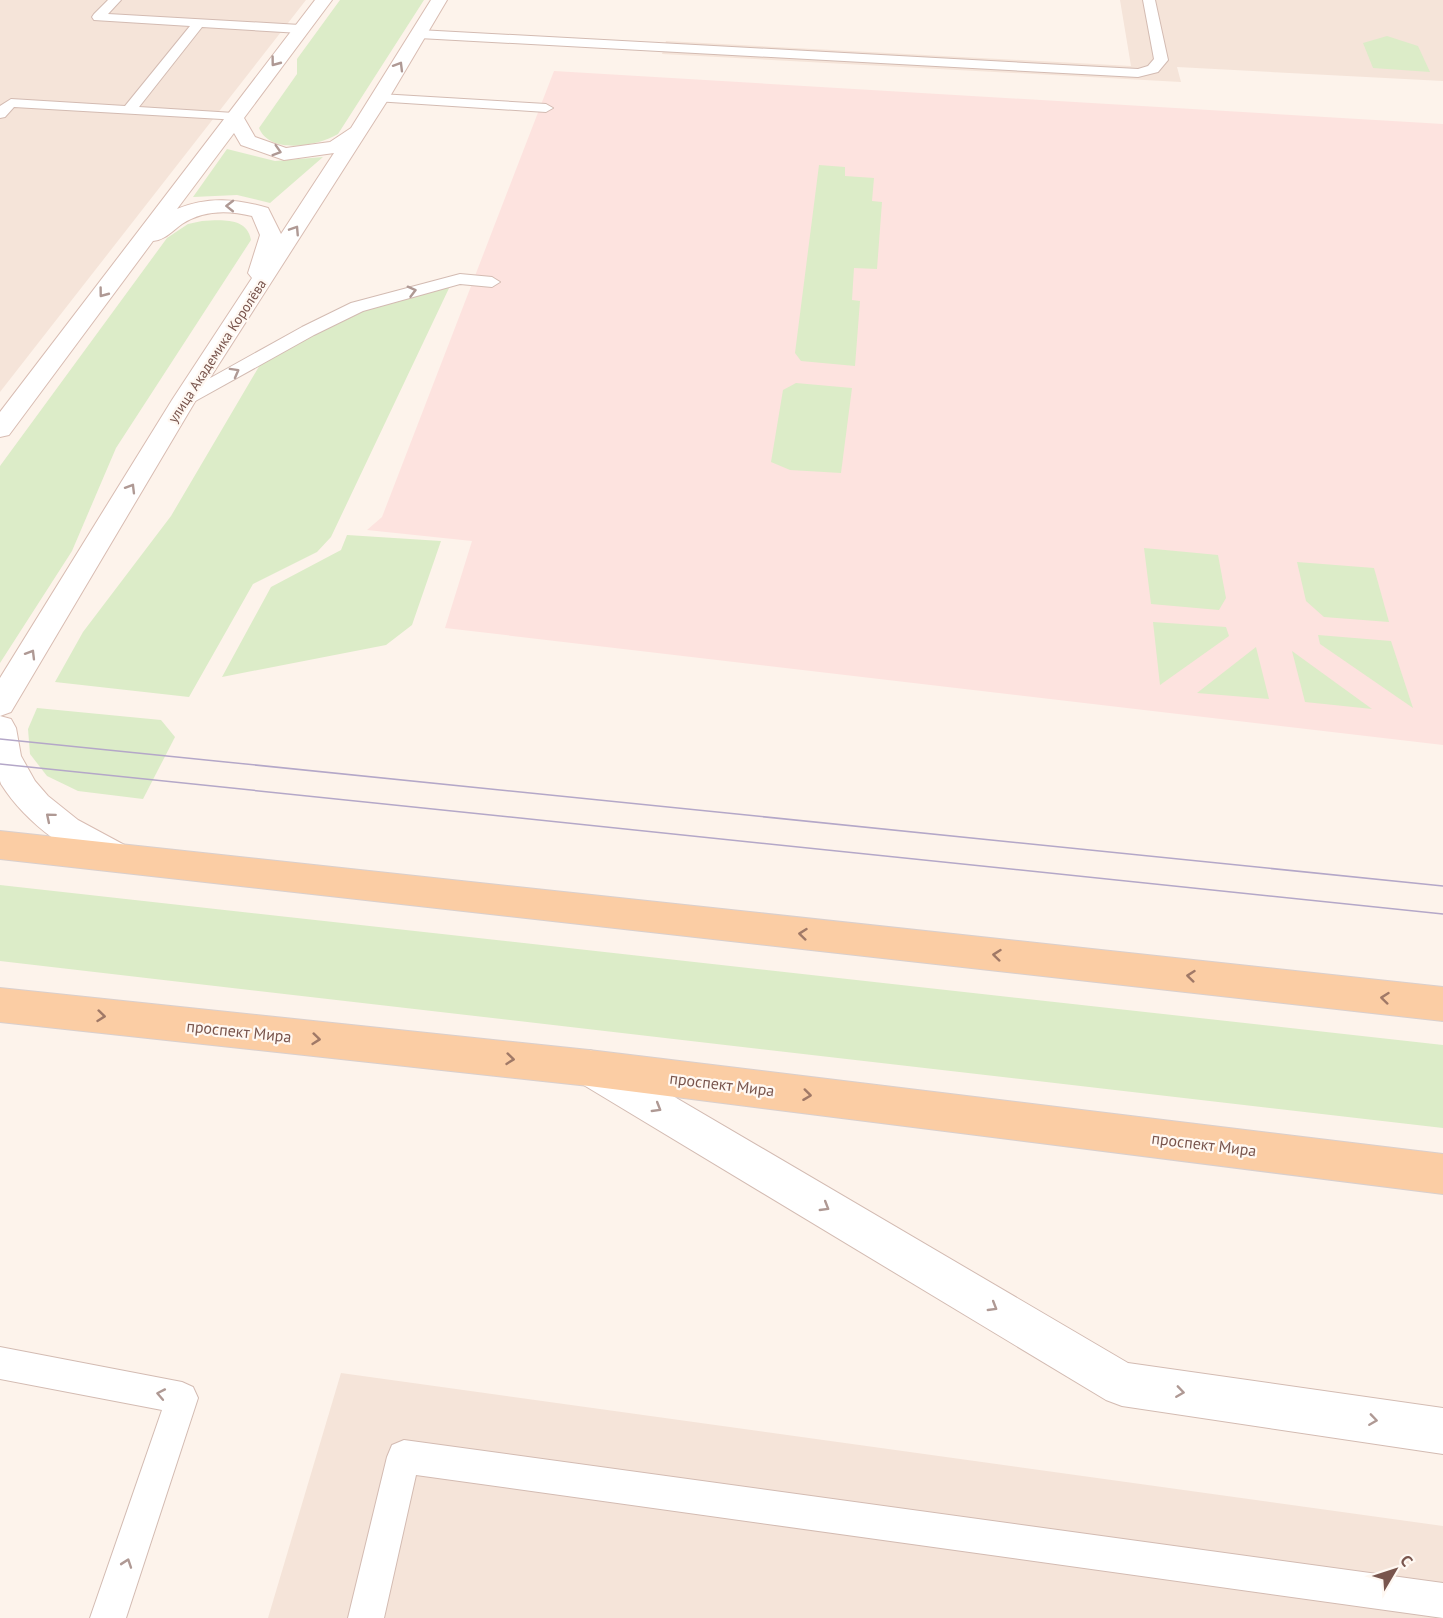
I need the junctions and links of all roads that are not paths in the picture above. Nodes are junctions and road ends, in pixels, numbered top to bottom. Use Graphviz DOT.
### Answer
graph roads {
  1 [pos="115,0"];
  2 [pos="324,0"];
  3 [pos="439,0"];
  4 [pos="1149,0"];
  5 [pos="199,23"];
  6 [pos="300,29"];
  7 [pos="419,34"];
  8 [pos="380,98"];
  9 [pos="546,108"];
  10 [pos="129,110"];
  11 [pos="0,114"];
  12 [pos="234,117"];
  13 [pos="357,132"];
  14 [pos="138,246"];
  15 [pos="492,282"];
  16 [pos="252,297"];
  17 [pos="184,400"];
  18 [pos="0,429"];
  19 [pos="0,704"];
  20 [pos="0,729"];
  21 [pos="0,845"];
  22 [pos="118,858"];
  23 [pos="1443,1004"];
  24 [pos="0,1005"];
  25 [pos="43,1010"];
  26 [pos="0,1022"];
  27 [pos="589,1068"];
  28 [pos="1443,1174"];
  29 [pos="0,1363"];
  30 [pos="1443,1431"];
  31 [pos="1443,1601"];
  32 [pos="108,1618"];
  33 [pos="366,1618"];
  1 -- 5 [label="lane"];
  2 -- 6 [label="street"];
  3 -- 7 [label="street, улица Академика Королёва"];
  4 -- 7 [label="lane"];
  5 -- 6 [label="lane"];
  5 -- 10 [label="lane"];
  6 -- 12 [label="street, one-way"];
  8 -- 7 [label="street, улица Академика Королёва, one-way"];
  8 -- 9 [label="lane"];
  8 -- 13 [label="street, улица Академика Королёва"];
  10 -- 11 [label="lane"];
  10 -- 12 [label="lane"];
  12 -- 13 [label="street, one-way"];
  12 -- 14 [label="street"];
  16 -- 13 [label="street, улица Академика Королёва, one-way"];
  16 -- 14 [label="street, one-way"];
  14 -- 18 [label="street, one-way"];
  17 -- 15 [label="lane, one-way"];
  16 -- 17 [label="street, улица Академика Королёва"];
  19 -- 17 [label="street, улица Академика Королёва, one-way"];
  22 -- 20 [label="street, one-way"];
  21 -- 22 [label="main road"];
  23 -- 22 [label="main road, one-way"];
  24 -- 25 [label="main road, проспект Мира"];
  25 -- 26 [label="street"];
  25 -- 27 [label="main road, проспект Мира, one-way"];
  27 -- 28 [label="main road, проспект Мира, one-way"];
  27 -- 30 [label="street, one-way"];
  32 -- 29 [label="lane, one-way"];
  31 -- 33 [label="lane"];
}
